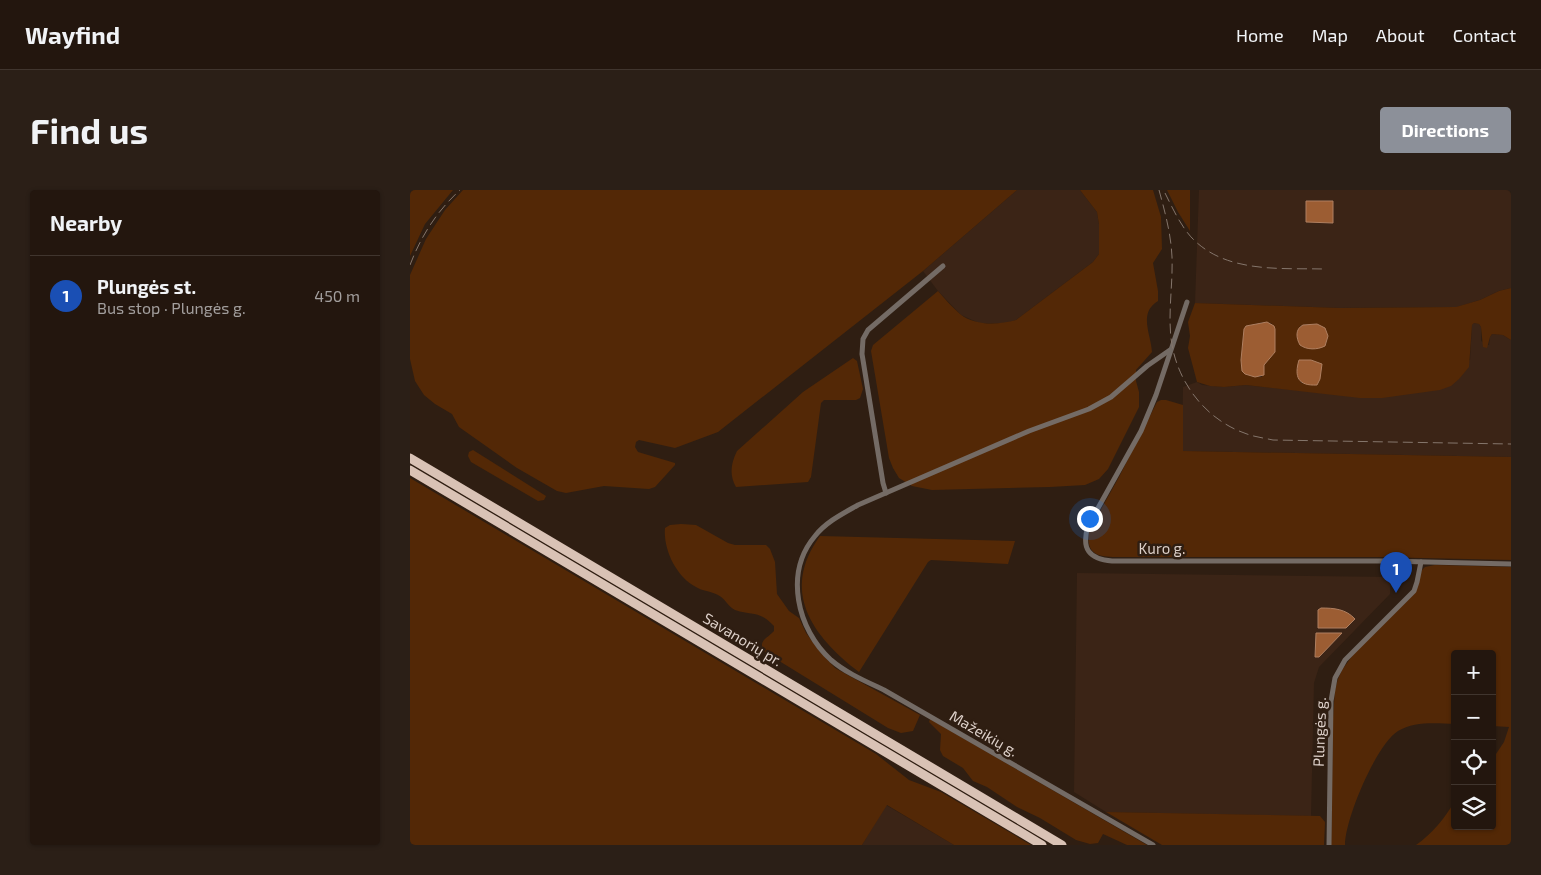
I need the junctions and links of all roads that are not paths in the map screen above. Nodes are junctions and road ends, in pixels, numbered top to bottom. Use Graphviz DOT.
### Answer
graph roads {
  1 [pos="944,266"];
  2 [pos="1187,302"];
  3 [pos="1170,350"];
  4 [pos="410,458"];
  5 [pos="410,470"];
  6 [pos="886,493"];
  7 [pos="1420,562"];
  8 [pos="1511,564"];
  9 [pos="1042,845"];
  10 [pos="1062,845"];
  11 [pos="1153,845"];
  12 [pos="1329,845"];
  1 -- 6 [label="street"];
  2 -- 3 [label="street, Kuro g."];
  3 -- 6 [label="street, Mažeikių g."];
  3 -- 7 [label="street, Kuro g."];
  4 -- 10 [label="highway, Savanorių pr."];
  5 -- 9 [label="highway, Savanorių pr."];
  6 -- 11 [label="street, Mažeikių g."];
  7 -- 8 [label="street, Kuro g."];
  7 -- 12 [label="street, Plungės g."];
}
